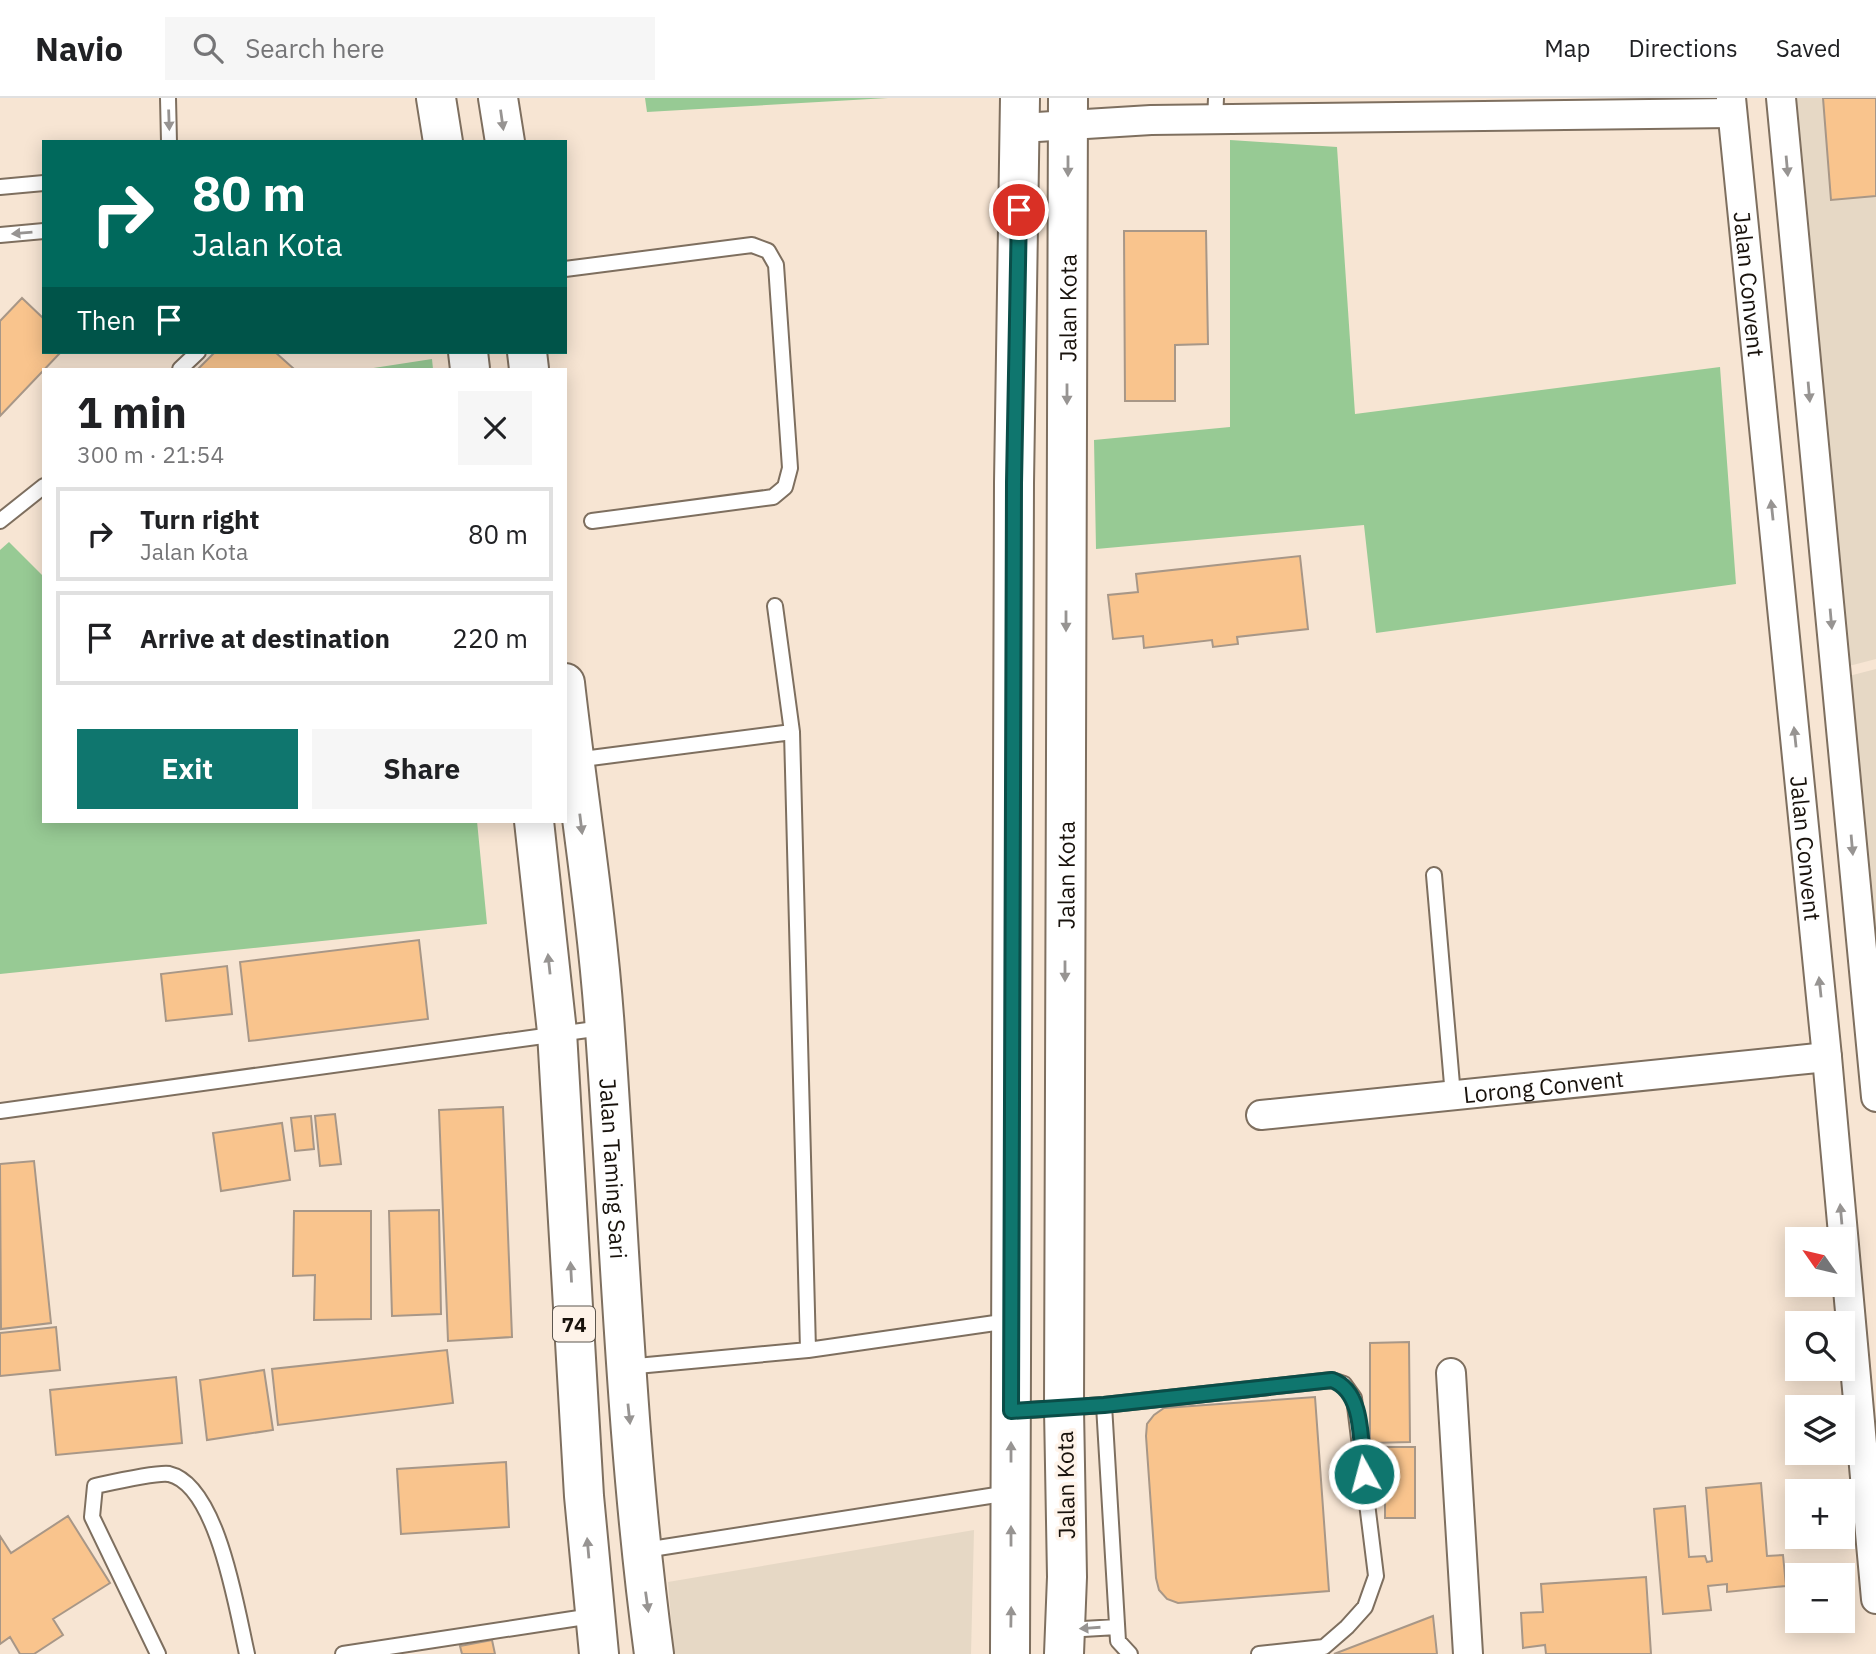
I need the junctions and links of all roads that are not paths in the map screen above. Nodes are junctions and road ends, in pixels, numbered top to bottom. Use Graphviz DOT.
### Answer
graph roads {
  1 [pos="168,98"];
  2 [pos="436,98"];
  3 [pos="498,98"];
  4 [pos="1781,98"];
  5 [pos="1731,105"];
  6 [pos="1216,109"];
  7 [pos="1068,111"];
  8 [pos="1021,113"];
  9 [pos="169,140"];
  10 [pos="439,140"];
  11 [pos="505,140"];
  12 [pos="42,183"];
  13 [pos="0,187"];
  14 [pos="42,231"];
  15 [pos="0,235"];
  16 [pos="567,269"];
  17 [pos="196,354"];
  18 [pos="181,368"];
  19 [pos="42,488"];
  20 [pos="0,521"];
  21 [pos="592,521"];
  22 [pos="775,606"];
  23 [pos="567,700"];
  24 [pos="792,732"];
  25 [pos="574,760"];
  26 [pos="534,823"];
  27 [pos="1434,875"];
  28 [pos="605,1028"];
  29 [pos="557,1032"];
  30 [pos="1827,1057"];
  31 [pos="1453,1096"];
  32 [pos="1876,1097"];
  33 [pos="0,1111"];
  34 [pos="1261,1115"];
  35 [pos="1011,1320"];
  36 [pos="808,1350"];
  37 [pos="625,1367"];
  38 [pos="1451,1373"];
  39 [pos="1104,1405"];
  40 [pos="1064,1409"];
  41 [pos="1011,1411"];
  42 [pos="1011,1492"];
  43 [pos="640,1551"];
  44 [pos="1876,1599"];
  45 [pos="594,1616"];
  46 [pos="1117,1627"];
  47 [pos="1064,1642"];
  48 [pos="378,1652"];
  49 [pos="158,1654"];
  50 [pos="247,1654"];
  51 [pos="343,1654"];
  52 [pos="599,1654"];
  53 [pos="654,1654"];
  54 [pos="1010,1654"];
  55 [pos="1130,1654"];
  56 [pos="1259,1654"];
  57 [pos="1468,1654"];
  1 -- 9 [label="lane, one-way"];
  2 -- 10 [label="main road"];
  3 -- 11 [label="main road, one-way"];
  4 -- 32 [label="street, Jalan Convent, one-way"];
  5 -- 6 [label="street"];
  30 -- 5 [label="street, Jalan Convent, one-way"];
  6 -- 7 [label="street"];
  7 -- 8 [label="street"];
  7 -- 40 [label="main road, Jalan Kota, one-way"];
  8 -- 35 [label="main road"];
  12 -- 13 [label="lane"];
  14 -- 15 [label="lane, one-way"];
  16 -- 21 [label="lane"];
  17 -- 18 [label="lane"];
  19 -- 20 [label="lane"];
  22 -- 24 [label="lane"];
  23 -- 25 [label="main road, Jalan Taming Sari / 74"];
  24 -- 25 [label="lane"];
  24 -- 36 [label="lane"];
  25 -- 28 [label="main road, Jalan Taming Sari / 74, one-way"];
  29 -- 26 [label="main road, Jalan Taming Sari / 74, one-way"];
  27 -- 31 [label="lane"];
  28 -- 29 [label="lane"];
  28 -- 37 [label="main road, Jalan Taming Sari / 74"];
  29 -- 33 [label="lane"];
  45 -- 29 [label="main road, Jalan Taming Sari / 74, one-way"];
  30 -- 31 [label="street, Lorong Convent"];
  44 -- 30 [label="street, Jalan Convent, one-way"];
  31 -- 34 [label="street, Lorong Convent"];
  35 -- 36 [label="lane"];
  35 -- 41 [label="main road"];
  36 -- 37 [label="lane"];
  37 -- 43 [label="main road, Jalan Taming Sari / 74, one-way"];
  38 -- 57 [label="street"];
  39 -- 40 [label="lane"];
  39 -- 46 [label="lane"];
  39 -- 56 [label="lane"];
  40 -- 41 [label="lane"];
  40 -- 47 [label="main road, Jalan Kota"];
  42 -- 41 [label="main road, one-way"];
  42 -- 43 [label="lane"];
  54 -- 42 [label="main road, one-way"];
  43 -- 53 [label="main road, Jalan Taming Sari / 74, one-way"];
  45 -- 48 [label="lane"];
  45 -- 52 [label="main road, Jalan Taming Sari / 74"];
  46 -- 47 [label="lane, one-way"];
  46 -- 55 [label="lane"];
  48 -- 51 [label="lane"];
  49 -- 50 [label="lane"];
}
